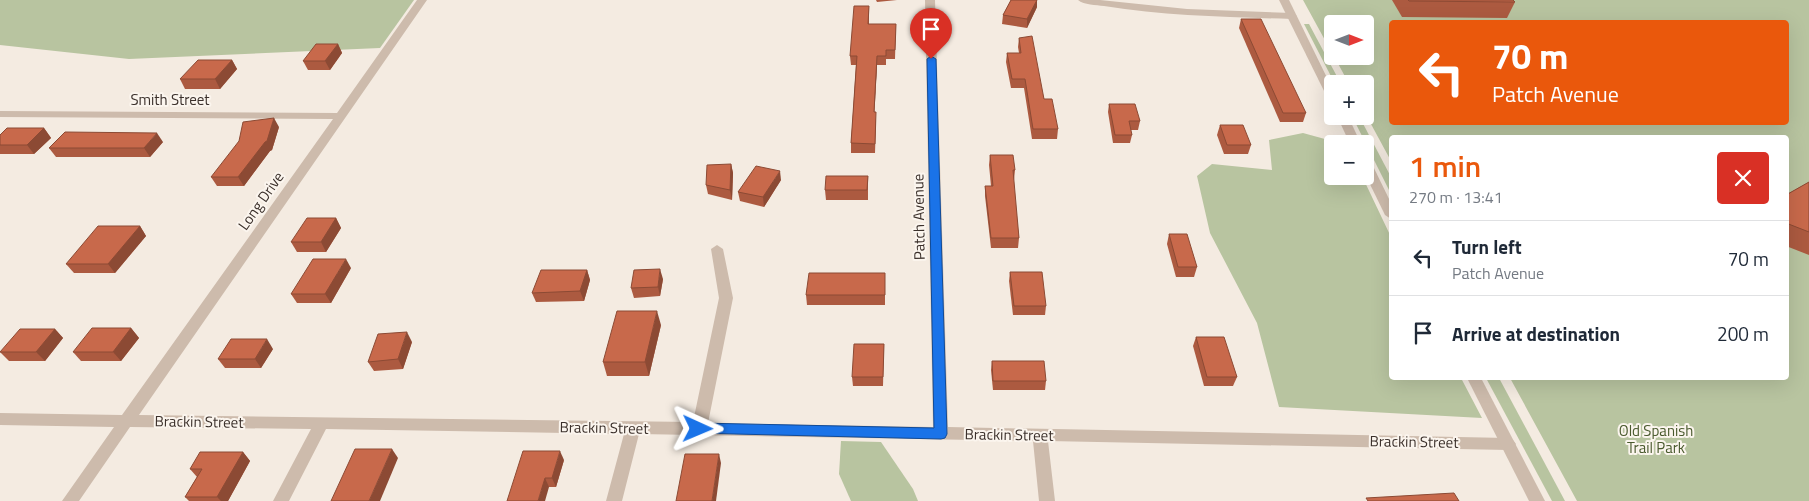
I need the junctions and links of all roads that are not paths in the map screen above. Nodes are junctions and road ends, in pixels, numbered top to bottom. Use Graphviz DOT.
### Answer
graph roads {
  1 [pos="422,0"];
  2 [pos="930,0"];
  3 [pos="1083,0"];
  4 [pos="1284,0"];
  5 [pos="1292,16"];
  6 [pos="1324,82"];
  7 [pos="0,114"];
  8 [pos="340,116"];
  9 [pos="1374,180"];
  10 [pos="1389,211"];
  11 [pos="717,249"];
  12 [pos="1475,380"];
  13 [pos="0,419"];
  14 [pos="125,421"];
  15 [pos="322,423"];
  16 [pos="632,428"];
  17 [pos="698,429"];
  18 [pos="941,434"];
  19 [pos="1040,435"];
  20 [pos="1508,444"];
  21 [pos="70,501"];
  22 [pos="281,501"];
  23 [pos="614,501"];
  24 [pos="1047,501"];
  25 [pos="1538,501"];
  1 -- 8 [label="street, Long Drive"];
  2 -- 18 [label="street, Patch Avenue"];
  3 -- 5 [label="street"];
  4 -- 5 [label="street"];
  5 -- 6 [label="street"];
  7 -- 8 [label="street, Smith Street"];
  8 -- 14 [label="street, Long Drive"];
  9 -- 10 [label="street"];
  11 -- 17 [label="street"];
  12 -- 20 [label="street"];
  13 -- 14 [label="street, Brackin Street"];
  14 -- 15 [label="street, Brackin Street"];
  14 -- 21 [label="street, Long Drive"];
  15 -- 16 [label="street, Brackin Street"];
  15 -- 22 [label="street"];
  16 -- 17 [label="street, Brackin Street"];
  16 -- 23 [label="street"];
  17 -- 18 [label="street, Brackin Street"];
  18 -- 19 [label="street, Brackin Street"];
  19 -- 20 [label="street, Brackin Street"];
  19 -- 24 [label="street"];
  20 -- 25 [label="street"];
}
